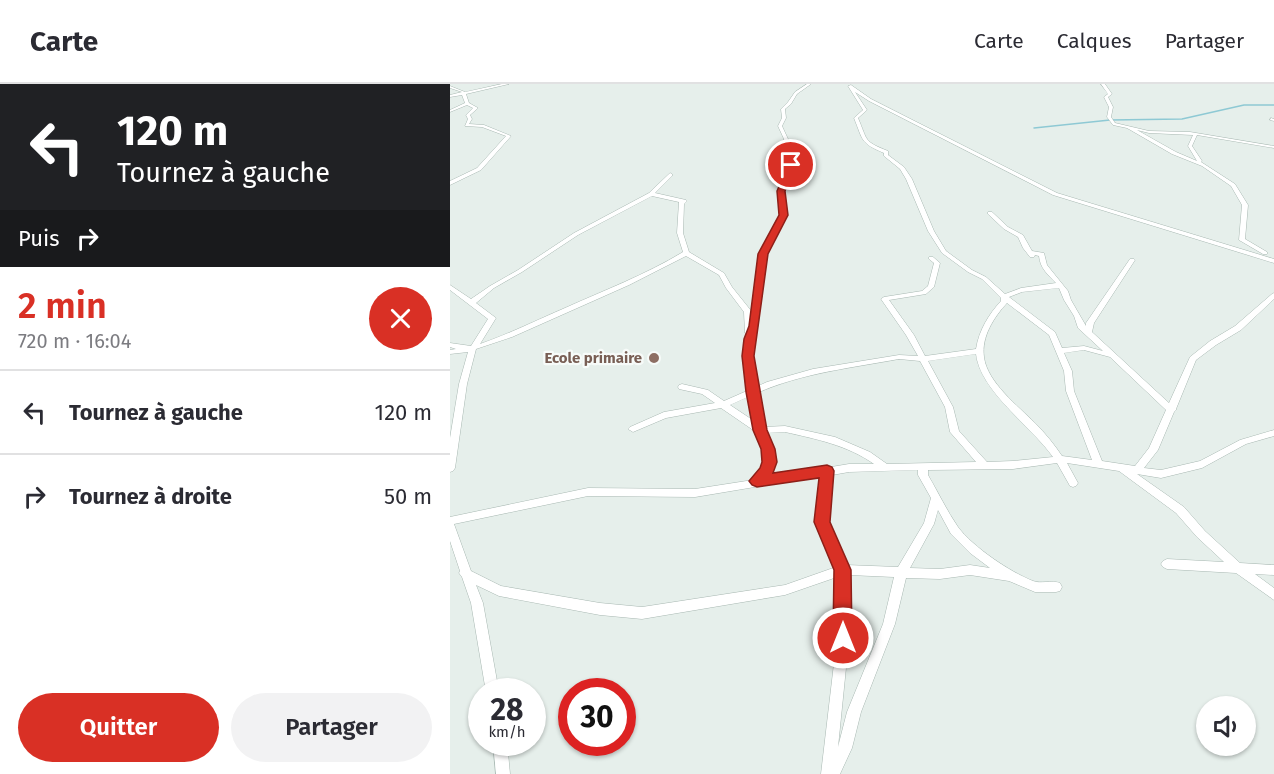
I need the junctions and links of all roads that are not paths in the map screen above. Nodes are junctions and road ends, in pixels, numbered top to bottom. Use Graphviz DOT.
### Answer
graph roads {
  1 [pos="507,84"];
  2 [pos="809,84"];
  3 [pos="1103,84"];
  4 [pos="849,85"];
  5 [pos="450,87"];
  6 [pos="462,94"];
  7 [pos="450,96"];
  8 [pos="468,104"];
  9 [pos="450,111"];
  10 [pos="1129,128"];
  11 [pos="1195,134"];
  12 [pos="1274,147"];
  13 [pos="1204,165"];
  14 [pos="670,175"];
  15 [pos="450,183"];
  16 [pos="651,194"];
  17 [pos="990,213"];
  18 [pos="686,253"];
  19 [pos="931,258"];
  20 [pos="1274,258"];
  21 [pos="1132,260"];
  22 [pos="1059,285"];
  23 [pos="450,287"];
  24 [pos="760,288"];
  25 [pos="1274,295"];
  26 [pos="1004,297"];
  27 [pos="472,302"];
  28 [pos="742,302"];
  29 [pos="1088,332"];
  30 [pos="750,339"];
  31 [pos="450,345"];
  32 [pos="472,350"];
  33 [pos="980,351"];
  34 [pos="1059,351"];
  35 [pos="450,352"];
  36 [pos="1112,356"];
  37 [pos="922,359"];
  38 [pos="682,387"];
  39 [pos="753,392"];
  40 [pos="725,404"];
  41 [pos="1172,410"];
  42 [pos="633,429"];
  43 [pos="760,430"];
  44 [pos="1274,433"];
  45 [pos="1061,459"];
  46 [pos="1098,464"];
  47 [pos="984,465"];
  48 [pos="923,466"];
  49 [pos="885,467"];
  50 [pos="450,468"];
  51 [pos="1121,468"];
  52 [pos="1137,470"];
  53 [pos="827,471"];
  54 [pos="757,481"];
  55 [pos="1073,483"];
  56 [pos="936,499"];
  57 [pos="450,521"];
  58 [pos="450,526"];
  59 [pos="453,549"];
  60 [pos="1167,564"];
  61 [pos="1238,568"];
  62 [pos="843,570"];
  63 [pos="1274,570"];
  64 [pos="465,573"];
  65 [pos="901,573"];
  66 [pos="1010,576"];
  67 [pos="1056,587"];
  68 [pos="1274,595"];
  69 [pos="490,678"];
  70 [pos="501,756"];
  71 [pos="503,774"];
  72 [pos="830,774"];
  1 -- 6 [label="street"];
  2 -- 24 [label="street"];
  3 -- 10 [label="street"];
  4 -- 20 [label="street"];
  4 -- 26 [label="street"];
  5 -- 6 [label="street"];
  6 -- 7 [label="street"];
  6 -- 8 [label="street"];
  8 -- 9 [label="street"];
  8 -- 15 [label="street"];
  10 -- 11 [label="street"];
  10 -- 13 [label="street"];
  11 -- 12 [label="street"];
  11 -- 13 [label="street"];
  13 -- 20 [label="street"];
  14 -- 16 [label="street"];
  16 -- 18 [label="street"];
  16 -- 27 [label="street"];
  17 -- 22 [label="street"];
  18 -- 28 [label="street"];
  18 -- 32 [label="street"];
  19 -- 37 [label="street"];
  21 -- 29 [label="street"];
  22 -- 26 [label="street"];
  22 -- 29 [label="street"];
  23 -- 27 [label="street"];
  24 -- 28 [label="street"];
  24 -- 30 [label="street"];
  25 -- 41 [label="street"];
  26 -- 33 [label="street"];
  26 -- 34 [label="street"];
  27 -- 32 [label="street"];
  28 -- 30 [label="street"];
  29 -- 36 [label="street"];
  30 -- 39 [label="street"];
  31 -- 32 [label="street"];
  32 -- 35 [label="street"];
  32 -- 50 [label="street"];
  33 -- 37 [label="street"];
  33 -- 45 [label="street"];
  34 -- 36 [label="street"];
  34 -- 46 [label="street"];
  36 -- 41 [label="street"];
  37 -- 39 [label="street"];
  37 -- 47 [label="street"];
  38 -- 40 [label="street"];
  39 -- 40 [label="street"];
  39 -- 43 [label="street"];
  40 -- 42 [label="street"];
  40 -- 43 [label="street"];
  41 -- 52 [label="street"];
  43 -- 49 [label="street"];
  43 -- 54 [label="street"];
  44 -- 52 [label="street"];
  45 -- 46 [label="street"];
  45 -- 47 [label="street"];
  45 -- 55 [label="street"];
  46 -- 51 [label="street"];
  47 -- 48 [label="street"];
  48 -- 49 [label="street"];
  48 -- 56 [label="street"];
  49 -- 53 [label="street"];
  51 -- 52 [label="street"];
  51 -- 61 [label="street"];
  53 -- 54 [label="street"];
  53 -- 62 [label="street"];
  54 -- 57 [label="street"];
  56 -- 65 [label="street"];
  56 -- 66 [label="street"];
  58 -- 59 [label="street"];
  59 -- 64 [label="street"];
  60 -- 61 [label="street"];
  61 -- 63 [label="street"];
  61 -- 68 [label="street"];
  62 -- 64 [label="street"];
  62 -- 65 [label="street"];
  62 -- 72 [label="street"];
  64 -- 69 [label="street"];
  65 -- 66 [label="street"];
  65 -- 72 [label="street"];
  66 -- 67 [label="street"];
  70 -- 71 [label="street"];
}
